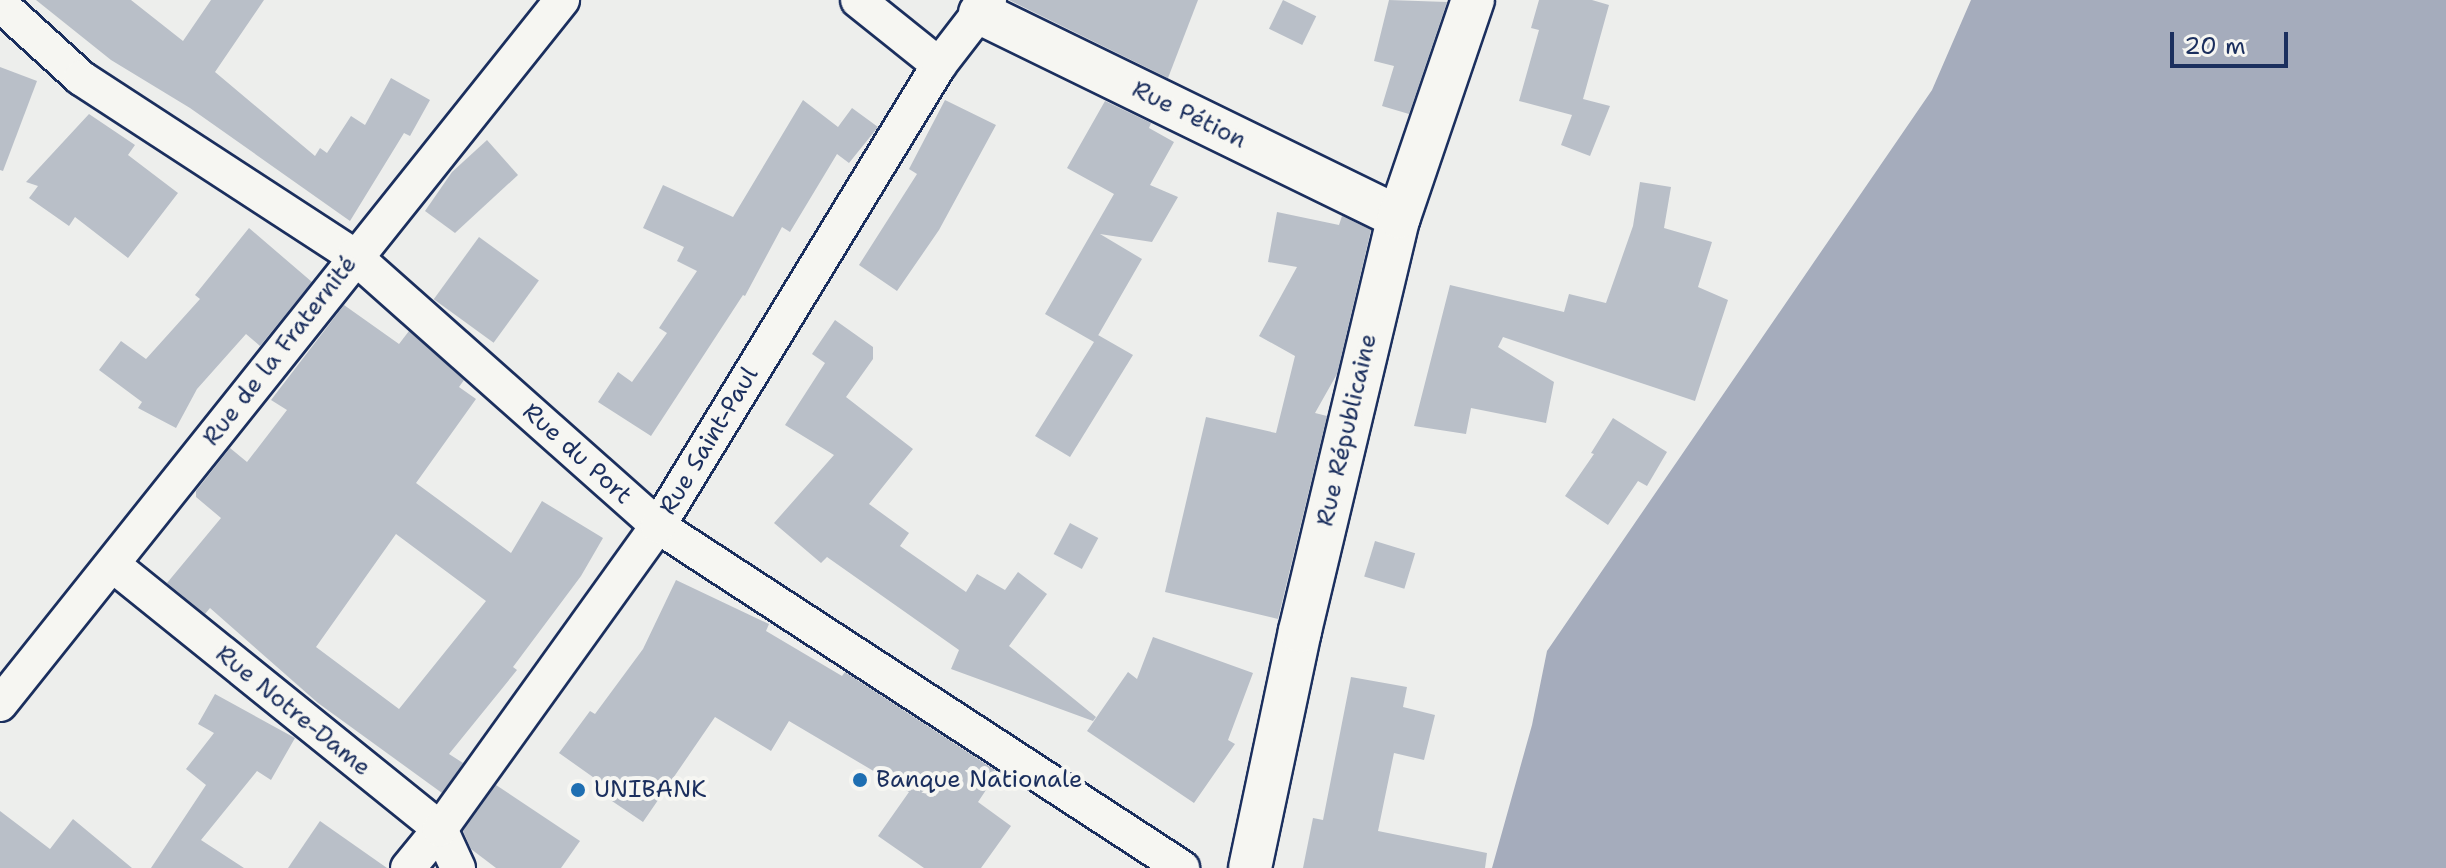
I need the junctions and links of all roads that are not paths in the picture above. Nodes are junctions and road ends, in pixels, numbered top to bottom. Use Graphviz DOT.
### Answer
graph roads {
  1 [pos="562,0"];
  2 [pos="858,0"];
  3 [pos="1473,0"];
  4 [pos="0,4"];
  5 [pos="984,6"];
  6 [pos="939,65"];
  7 [pos="1399,217"];
  8 [pos="354,256"];
  9 [pos="658,526"];
  10 [pos="113,565"];
  11 [pos="0,704"];
  12 [pos="440,829"];
  13 [pos="408,868"];
  14 [pos="458,868"];
  15 [pos="1182,868"];
  16 [pos="1250,868"];
  1 -- 8 [label="street, Rue de la Fraternité"];
  2 -- 6 [label="street"];
  3 -- 7 [label="street, Rue Républicaine"];
  4 -- 8 [label="street, Rue du Port"];
  5 -- 6 [label="street, Rue Saint-Paul"];
  5 -- 7 [label="street, Rue Pétion"];
  6 -- 9 [label="street, Rue Saint-Paul"];
  7 -- 16 [label="street, Rue Républicaine"];
  8 -- 9 [label="street, Rue du Port"];
  8 -- 10 [label="street, Rue de la Fraternité"];
  9 -- 12 [label="street, Rue Saint-Paul"];
  9 -- 15 [label="street, Rue du Port"];
  10 -- 11 [label="street, Rue de la Fraternité"];
  10 -- 12 [label="street, Rue Notre-Dame"];
  12 -- 13 [label="street, Rue Saint-Paul"];
  12 -- 14 [label="street, Rue Notre-Dame"];
}
